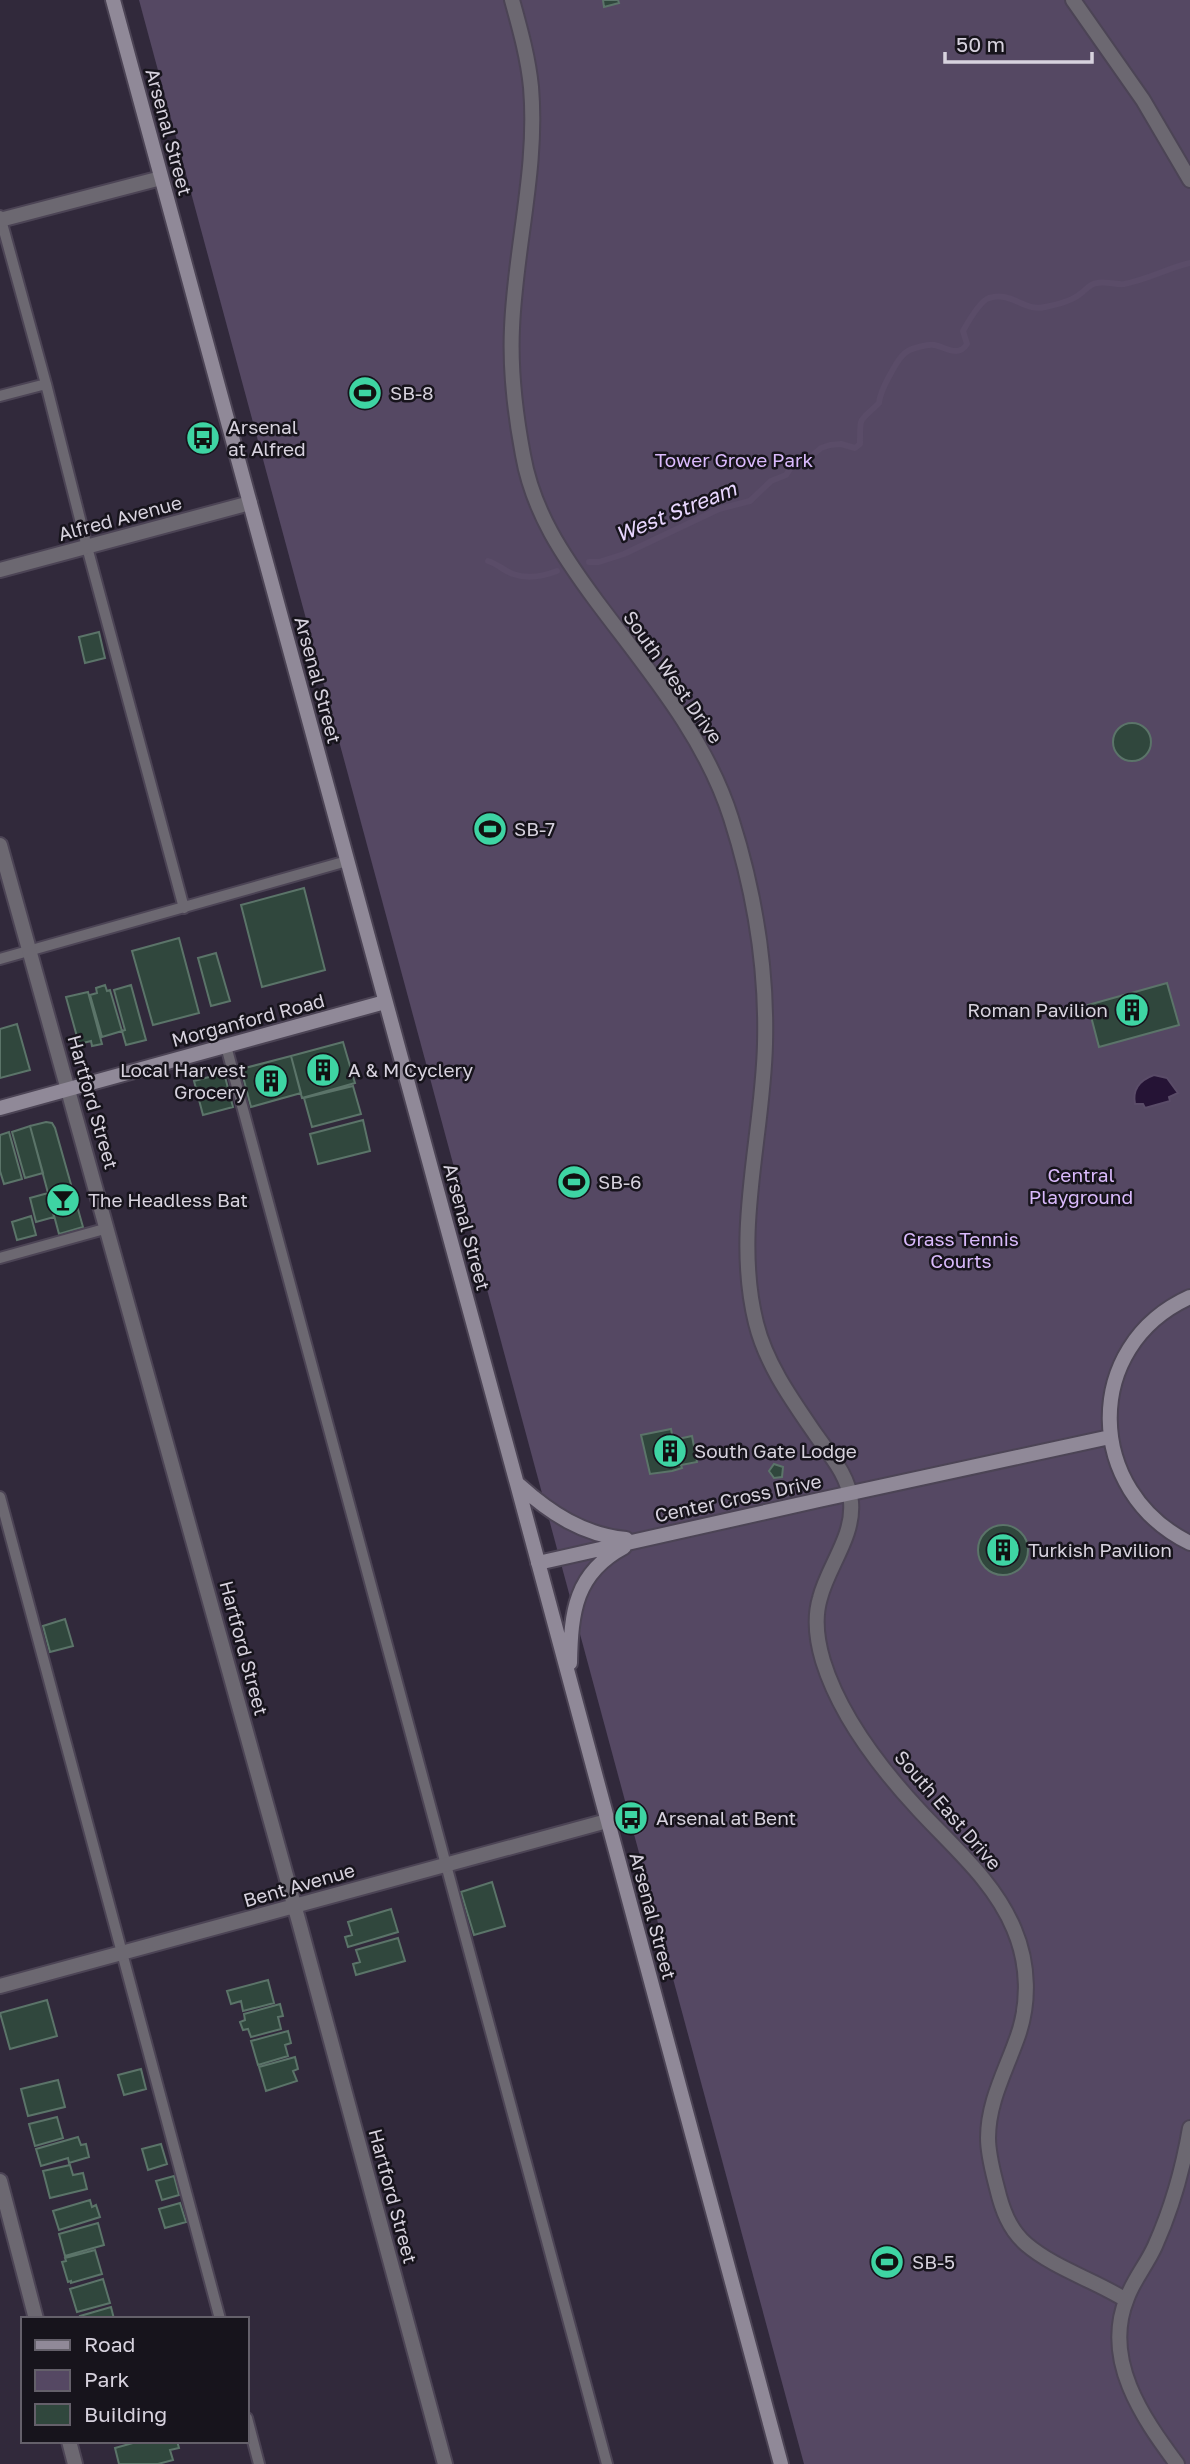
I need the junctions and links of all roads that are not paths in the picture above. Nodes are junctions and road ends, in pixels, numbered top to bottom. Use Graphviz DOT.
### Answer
graph roads {
  1 [pos="113,0"];
  2 [pos="512,0"];
  3 [pos="1073,0"];
  4 [pos="162,177"];
  5 [pos="1190,180"];
  6 [pos="0,219"];
  7 [pos="46,384"];
  8 [pos="0,396"];
  9 [pos="250,503"];
  10 [pos="87,547"];
  11 [pos="0,570"];
  12 [pos="0,845"];
  13 [pos="347,861"];
  14 [pos="184,908"];
  15 [pos="29,951"];
  16 [pos="0,959"];
  17 [pos="385,1002"];
  18 [pos="226,1046"];
  19 [pos="69,1089"];
  20 [pos="0,1108"];
  21 [pos="108,1228"];
  22 [pos="0,1258"];
  23 [pos="1190,1297"];
  24 [pos="1110,1437"];
  25 [pos="517,1484"];
  26 [pos="850,1494"];
  27 [pos="0,1497"];
  28 [pos="638,1540"];
  29 [pos="1190,1543"];
  30 [pos="538,1563"];
  31 [pos="571,1686"];
  32 [pos="607,1821"];
  33 [pos="445,1864"];
  34 [pos="295,1907"];
  35 [pos="122,1953"];
  36 [pos="0,1986"];
  37 [pos="1190,2128"];
  38 [pos="0,2182"];
  39 [pos="1126,2300"];
  40 [pos="36,2317"];
  41 [pos="219,2317"];
  42 [pos="248,2422"];
  43 [pos="70,2443"];
  44 [pos="75,2464"];
  45 [pos="259,2464"];
  46 [pos="445,2464"];
  47 [pos="607,2464"];
  48 [pos="781,2464"];
  49 [pos="1177,2464"];
  1 -- 4 [label="main road, Arsenal Street"];
  2 -- 26 [label="street, South West Drive"];
  3 -- 5 [label="street"];
  4 -- 6 [label="street"];
  4 -- 9 [label="main road, Arsenal Street"];
  6 -- 7 [label="lane"];
  7 -- 8 [label="lane"];
  7 -- 10 [label="lane"];
  9 -- 10 [label="street, Alfred Avenue"];
  9 -- 13 [label="main road, Arsenal Street"];
  10 -- 11 [label="street, Alfred Avenue"];
  10 -- 14 [label="lane"];
  12 -- 15 [label="street, Hartford Street"];
  13 -- 14 [label="lane"];
  13 -- 17 [label="main road, Arsenal Street"];
  14 -- 15 [label="lane"];
  15 -- 16 [label="lane"];
  15 -- 19 [label="street, Hartford Street"];
  17 -- 18 [label="main road, Morganford Road"];
  17 -- 25 [label="main road, Arsenal Street"];
  18 -- 19 [label="main road, Morganford Road"];
  18 -- 33 [label="lane"];
  19 -- 20 [label="main road, Morganford Road"];
  19 -- 21 [label="street, Hartford Street"];
  21 -- 22 [label="lane"];
  21 -- 34 [label="street, Hartford Street"];
  23 -- 24 [label="main road"];
  24 -- 26 [label="main road, Center Cross Drive"];
  24 -- 29 [label="main road"];
  25 -- 28 [label="main road"];
  25 -- 30 [label="main road, Arsenal Street"];
  26 -- 28 [label="main road, Center Cross Drive"];
  26 -- 39 [label="street, South East Drive"];
  27 -- 35 [label="lane"];
  28 -- 30 [label="main road, Center Cross Drive"];
  28 -- 31 [label="main road"];
  30 -- 31 [label="main road, Arsenal Street"];
  31 -- 32 [label="main road, Arsenal Street"];
  32 -- 33 [label="street, Bent Avenue"];
  32 -- 48 [label="main road, Arsenal Street"];
  33 -- 34 [label="street, Bent Avenue"];
  33 -- 47 [label="lane"];
  34 -- 35 [label="street, Bent Avenue"];
  34 -- 46 [label="street, Hartford Street"];
  35 -- 36 [label="street, Bent Avenue"];
  35 -- 41 [label="lane"];
  37 -- 39 [label="street"];
  38 -- 40 [label="street"];
  39 -- 49 [label="street"];
  42 -- 45 [label="lane"];
  43 -- 44 [label="street"];
}
